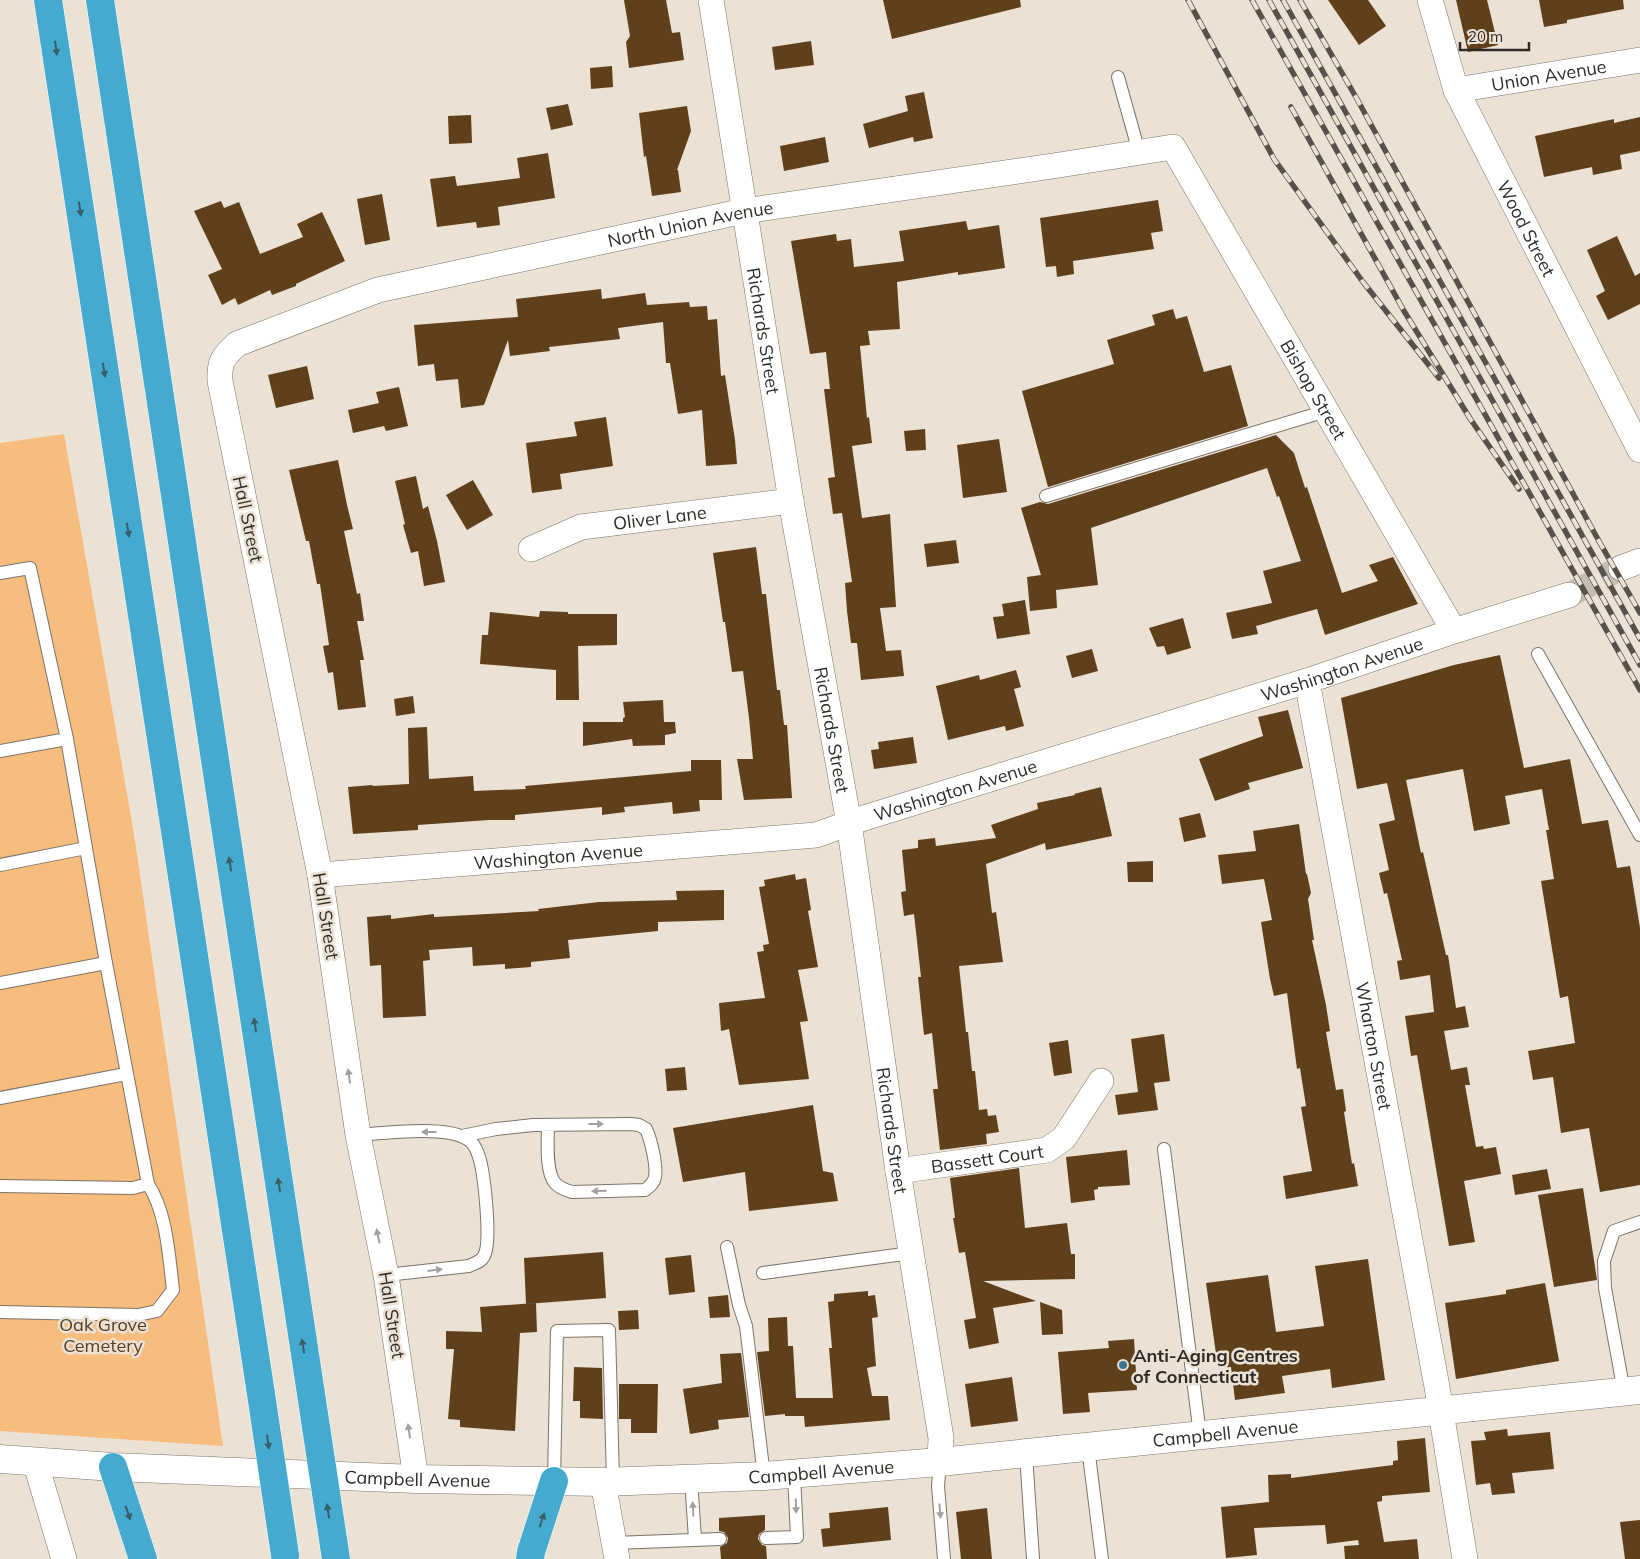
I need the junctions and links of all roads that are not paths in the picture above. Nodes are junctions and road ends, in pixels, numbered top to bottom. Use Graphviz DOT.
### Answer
graph roads {
  1 [pos="48,0"];
  2 [pos="100,0"];
  3 [pos="711,0"];
  4 [pos="1430,0"];
  5 [pos="1640,60"];
  6 [pos="1118,78"];
  7 [pos="1456,90"];
  8 [pos="1172,147"];
  9 [pos="1139,152"];
  10 [pos="744,211"];
  11 [pos="224,357"];
  12 [pos="1326,410"];
  13 [pos="1640,450"];
  14 [pos="1046,496"];
  15 [pos="791,501"];
  16 [pos="531,549"];
  17 [pos="0,573"];
  18 [pos="1569,595"];
  19 [pos="1454,631"];
  20 [pos="1538,654"];
  21 [pos="1307,681"];
  22 [pos="66,739"];
  23 [pos="0,751"];
  24 [pos="849,823"];
  25 [pos="1640,835"];
  26 [pos="86,848"];
  27 [pos="0,865"];
  28 [pos="320,875"];
  29 [pos="106,963"];
  30 [pos="0,983"];
  31 [pos="126,1074"];
  32 [pos="1101,1081"];
  33 [pos="0,1098"];
  34 [pos="548,1125"];
  35 [pos="358,1135"];
  36 [pos="462,1136"];
  37 [pos="1164,1149"];
  38 [pos="898,1171"];
  39 [pos="148,1184"];
  40 [pos="0,1186"];
  41 [pos="1640,1222"];
  42 [pos="728,1247"];
  43 [pos="911,1252"];
  44 [pos="763,1273"];
  45 [pos="386,1275"];
  46 [pos="0,1312"];
  47 [pos="1632,1391"];
  48 [pos="1442,1410"];
  49 [pos="1200,1435"];
  50 [pos="1088,1447"];
  51 [pos="1026,1454"];
  52 [pos="0,1459"];
  53 [pos="35,1461"];
  54 [pos="940,1462"];
  55 [pos="112,1467"];
  56 [pos="794,1474"];
  57 [pos="764,1476"];
  58 [pos="416,1479"];
  59 [pos="691,1479"];
  60 [pos="554,1481"];
  61 [pos="608,1481"];
  62 [pos="766,1538"];
  63 [pos="695,1539"];
  64 [pos="720,1539"];
  65 [pos="616,1551"];
  66 [pos="285,1557"];
  67 [pos="64,1559"];
  68 [pos="143,1559"];
  69 [pos="336,1559"];
  70 [pos="530,1559"];
  71 [pos="944,1559"];
  72 [pos="1033,1559"];
  73 [pos="1102,1559"];
  74 [pos="1466,1559"];
  1 -- 66 [label="highway, one-way, bridge"];
  69 -- 2 [label="highway, one-way, bridge"];
  3 -- 10 [label="street, Richards Street"];
  4 -- 7 [label="street, Wood Street"];
  5 -- 7 [label="street, Union Avenue"];
  6 -- 9 [label="lane"];
  7 -- 13 [label="street, Wood Street"];
  8 -- 9 [label="street, North Union Avenue"];
  8 -- 12 [label="street, Bishop Street"];
  9 -- 10 [label="street, North Union Avenue"];
  10 -- 11 [label="street, North Union Avenue"];
  10 -- 15 [label="street, Richards Street"];
  11 -- 28 [label="street, Hall Street"];
  12 -- 14 [label="lane"];
  12 -- 19 [label="street, Bishop Street"];
  15 -- 16 [label="street, Oliver Lane"];
  15 -- 24 [label="street, Richards Street"];
  17 -- 22 [label="lane"];
  18 -- 19 [label="street, Washington Avenue"];
  19 -- 21 [label="street, Washington Avenue"];
  20 -- 25 [label="lane"];
  21 -- 24 [label="street, Washington Avenue"];
  21 -- 48 [label="street, Wharton Street"];
  22 -- 23 [label="lane"];
  22 -- 26 [label="lane"];
  24 -- 28 [label="street, Washington Avenue"];
  24 -- 38 [label="street, Richards Street"];
  26 -- 27 [label="lane"];
  26 -- 29 [label="lane"];
  35 -- 28 [label="street, Hall Street, one-way"];
  29 -- 30 [label="lane"];
  29 -- 31 [label="lane"];
  31 -- 33 [label="lane"];
  31 -- 39 [label="lane"];
  32 -- 38 [label="street, Bassett Court"];
  34 -- 34 [label="lane, one-way"];
  34 -- 36 [label="lane"];
  36 -- 35 [label="lane, one-way"];
  45 -- 35 [label="street, Hall Street, one-way"];
  45 -- 36 [label="lane, one-way"];
  37 -- 49 [label="lane"];
  38 -- 43 [label="street, Richards Street"];
  39 -- 40 [label="lane"];
  39 -- 46 [label="lane"];
  41 -- 47 [label="lane"];
  42 -- 57 [label="lane"];
  43 -- 44 [label="lane"];
  43 -- 54 [label="street, Richards Street"];
  58 -- 45 [label="street, Hall Street, one-way"];
  47 -- 48 [label="main road, Campbell Avenue"];
  48 -- 49 [label="main road, Campbell Avenue"];
  48 -- 74 [label="street, Wharton Street"];
  49 -- 50 [label="main road, Campbell Avenue"];
  50 -- 51 [label="main road, Campbell Avenue"];
  50 -- 73 [label="lane"];
  51 -- 54 [label="main road, Campbell Avenue"];
  51 -- 72 [label="lane"];
  52 -- 53 [label="main road, Campbell Avenue"];
  53 -- 55 [label="main road, Campbell Avenue"];
  53 -- 67 [label="street"];
  54 -- 56 [label="main road, Campbell Avenue"];
  54 -- 71 [label="lane, one-way"];
  55 -- 58 [label="main road, Campbell Avenue"];
  55 -- 68 [label="highway, one-way"];
  56 -- 57 [label="main road, Campbell Avenue"];
  56 -- 62 [label="lane, one-way"];
  57 -- 59 [label="main road, Campbell Avenue"];
  58 -- 60 [label="main road, Campbell Avenue"];
  59 -- 61 [label="main road, Campbell Avenue"];
  63 -- 59 [label="lane, one-way"];
  60 -- 61 [label="main road, Campbell Avenue"];
  60 -- 61 [label="lane"];
  70 -- 60 [label="highway, one-way"];
  61 -- 65 [label="street"];
  63 -- 64 [label="lane"];
  63 -- 65 [label="lane"];
}
